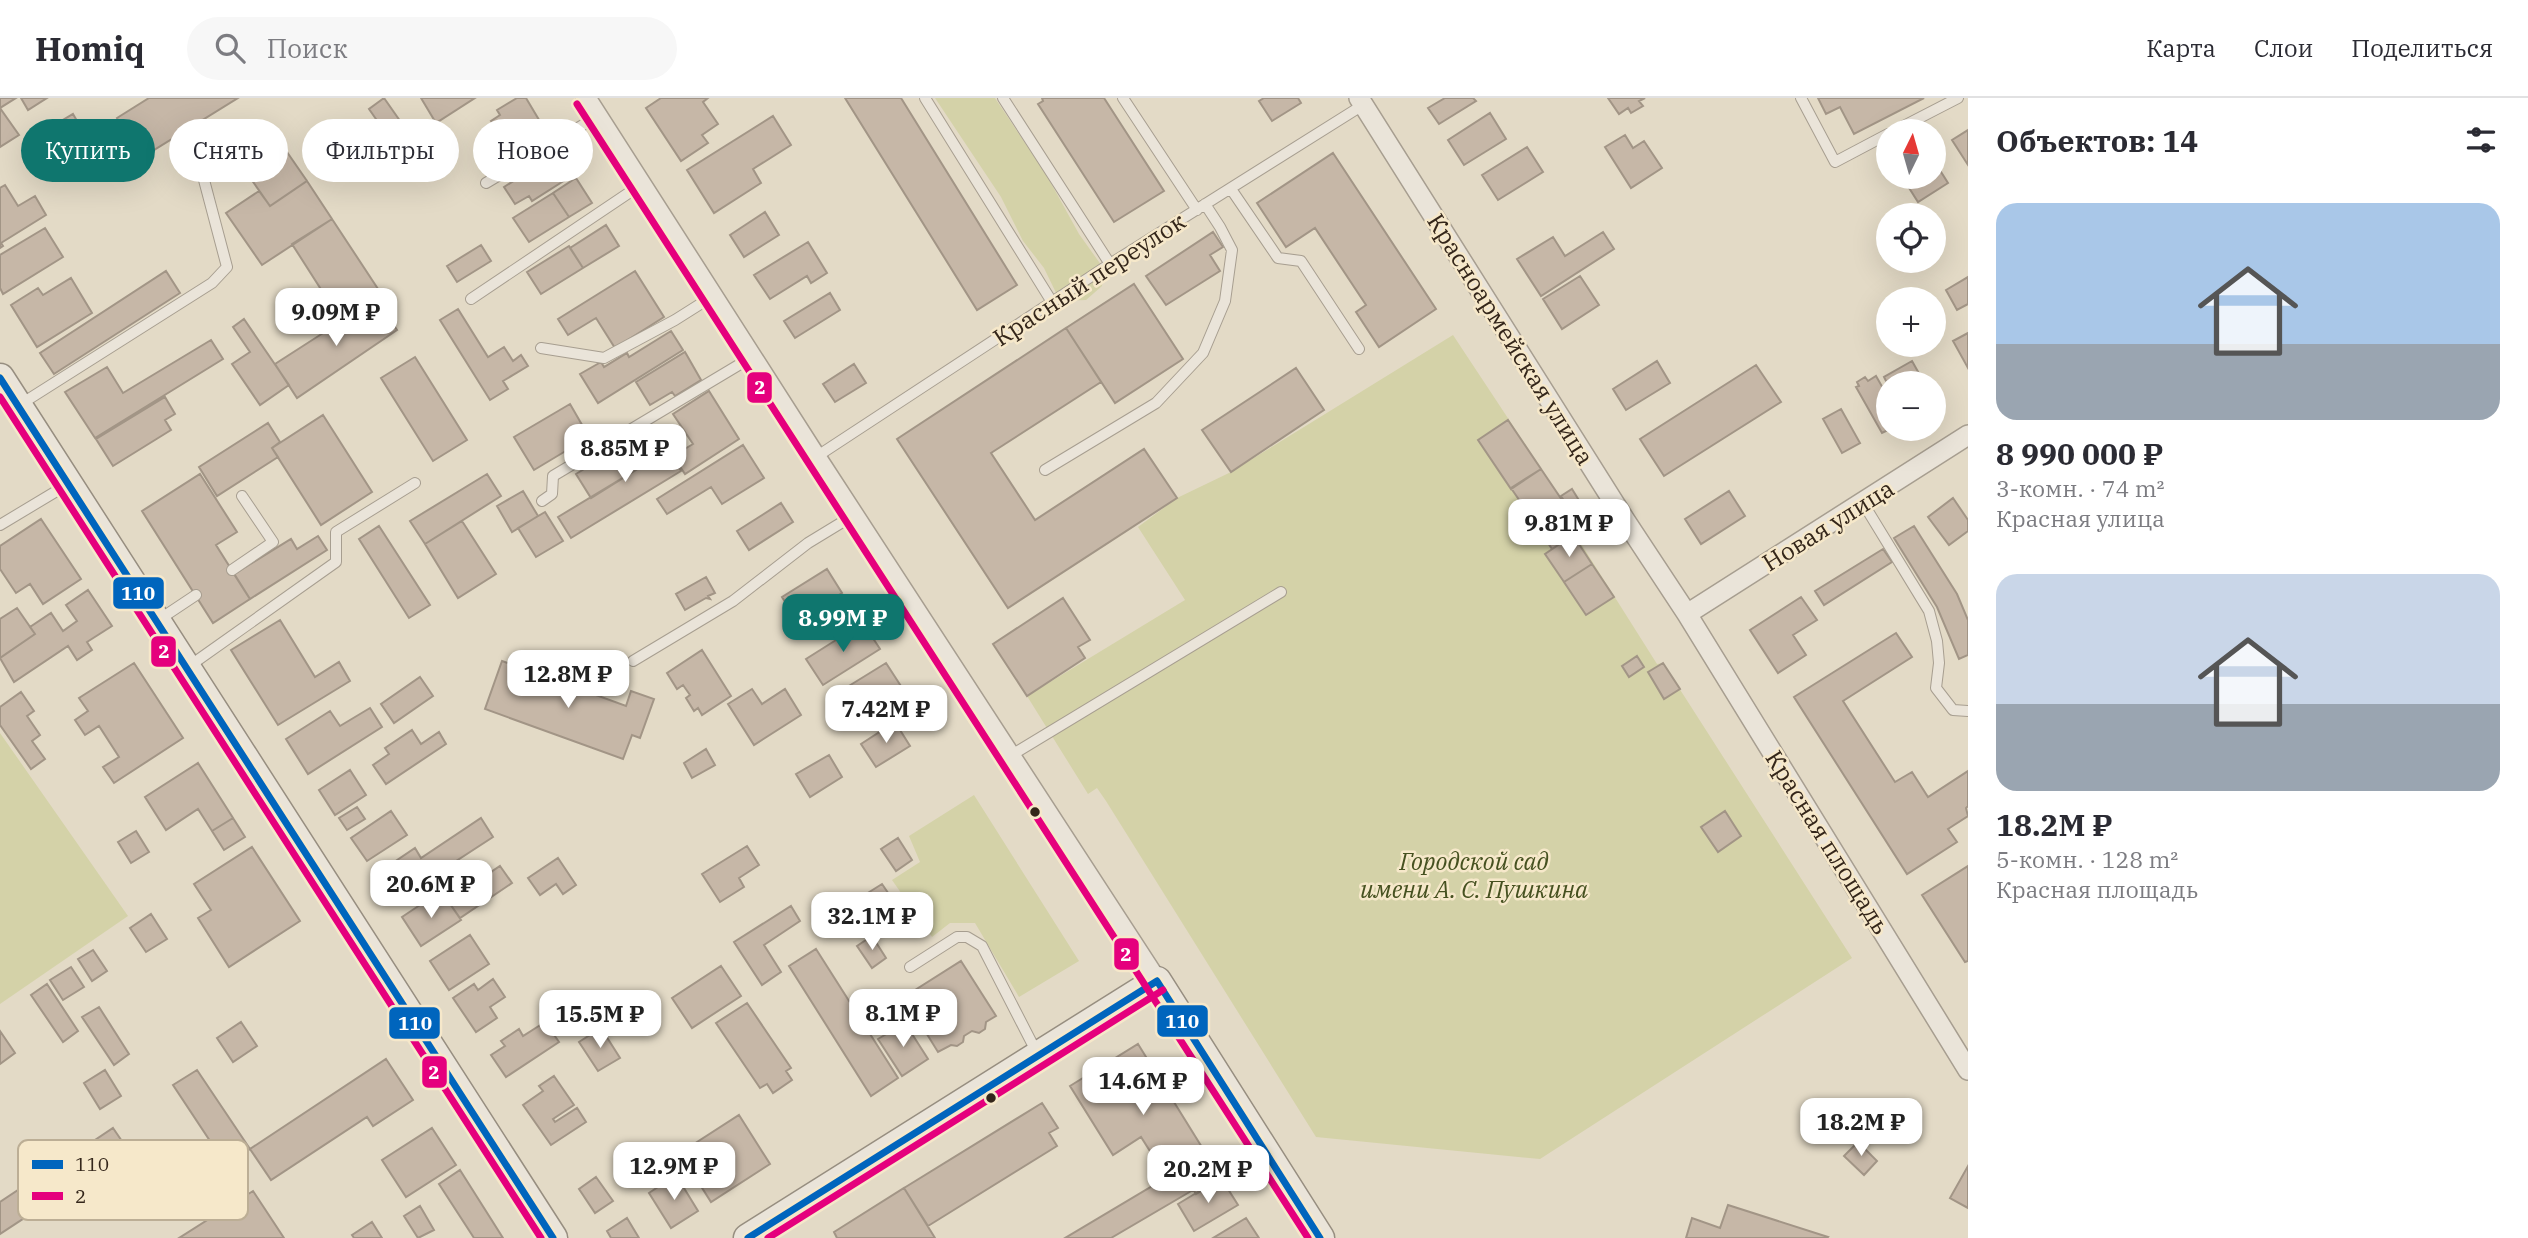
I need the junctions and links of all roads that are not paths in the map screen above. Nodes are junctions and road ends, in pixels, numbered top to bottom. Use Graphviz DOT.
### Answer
graph roads {
  1 [pos="586,98"];
  2 [pos="925,98"];
  3 [pos="1003,98"];
  4 [pos="1123,98"];
  5 [pos="1801,98"];
  6 [pos="1958,98"];
  7 [pos="1361,101"];
  8 [pos="598,116"];
  9 [pos="1917,119"];
  10 [pos="1876,140"];
  11 [pos="205,182"];
  12 [pos="486,183"];
  13 [pos="642,184"];
  14 [pos="1231,188"];
  15 [pos="1201,207"];
  16 [pos="1110,264"];
  17 [pos="713,296"];
  18 [pos="471,299"];
  19 [pos="1052,302"];
  20 [pos="541,348"];
  21 [pos="1359,349"];
  22 [pos="752,357"];
  23 [pos="0,378"];
  24 [pos="18,406"];
  25 [pos="1968,435"];
  26 [pos="816,457"];
  27 [pos="1045,470"];
  28 [pos="415,483"];
  29 [pos="68,484"];
  30 [pos="242,496"];
  31 [pos="542,501"];
  32 [pos="1863,503"];
  33 [pos="854,516"];
  34 [pos="0,525"];
  35 [pos="232,570"];
  36 [pos="1281,592"];
  37 [pos="195,595"];
  38 [pos="1687,614"];
  39 [pos="156,621"];
  40 [pos="633,661"];
  41 [pos="186,668"];
  42 [pos="1968,712"];
  43 [pos="1010,756"];
  44 [pos="910,967"];
  45 [pos="1157,981"];
  46 [pos="1039,1056"];
  47 [pos="1968,1070"];
  48 [pos="553,1238"];
  49 [pos="748,1238"];
  50 [pos="1320,1238"];
  1 -- 8 [label="street"];
  2 -- 19 [label="lane"];
  3 -- 16 [label="lane"];
  4 -- 15 [label="lane"];
  5 -- 10 [label="lane"];
  6 -- 9 [label="lane"];
  7 -- 14 [label="lane, Красный переулок"];
  7 -- 38 [label="street, Красноармейская улица"];
  8 -- 12 [label="lane"];
  8 -- 13 [label="street"];
  11 -- 24 [label="lane"];
  13 -- 17 [label="street"];
  13 -- 18 [label="lane"];
  14 -- 15 [label="lane, Красный переулок"];
  14 -- 21 [label="lane"];
  15 -- 16 [label="lane, Красный переулок"];
  15 -- 27 [label="lane"];
  16 -- 19 [label="lane, Красный переулок"];
  17 -- 20 [label="lane"];
  17 -- 22 [label="street"];
  19 -- 26 [label="lane, Красный переулок"];
  22 -- 26 [label="street"];
  22 -- 31 [label="lane"];
  23 -- 24 [label="main road"];
  24 -- 29 [label="main road"];
  25 -- 32 [label="street, Новая улица"];
  26 -- 33 [label="street"];
  28 -- 41 [label="lane"];
  29 -- 34 [label="lane"];
  29 -- 39 [label="main road"];
  30 -- 35 [label="lane"];
  32 -- 38 [label="street, Новая улица"];
  32 -- 42 [label="lane"];
  33 -- 40 [label="lane"];
  33 -- 43 [label="street"];
  36 -- 43 [label="lane"];
  37 -- 39 [label="lane"];
  38 -- 47 [label="street, Красная площадь"];
  39 -- 41 [label="main road"];
  41 -- 48 [label="main road"];
  43 -- 45 [label="street"];
  44 -- 46 [label="lane"];
  45 -- 46 [label="main road"];
  45 -- 50 [label="main road"];
  46 -- 49 [label="main road"];
}
